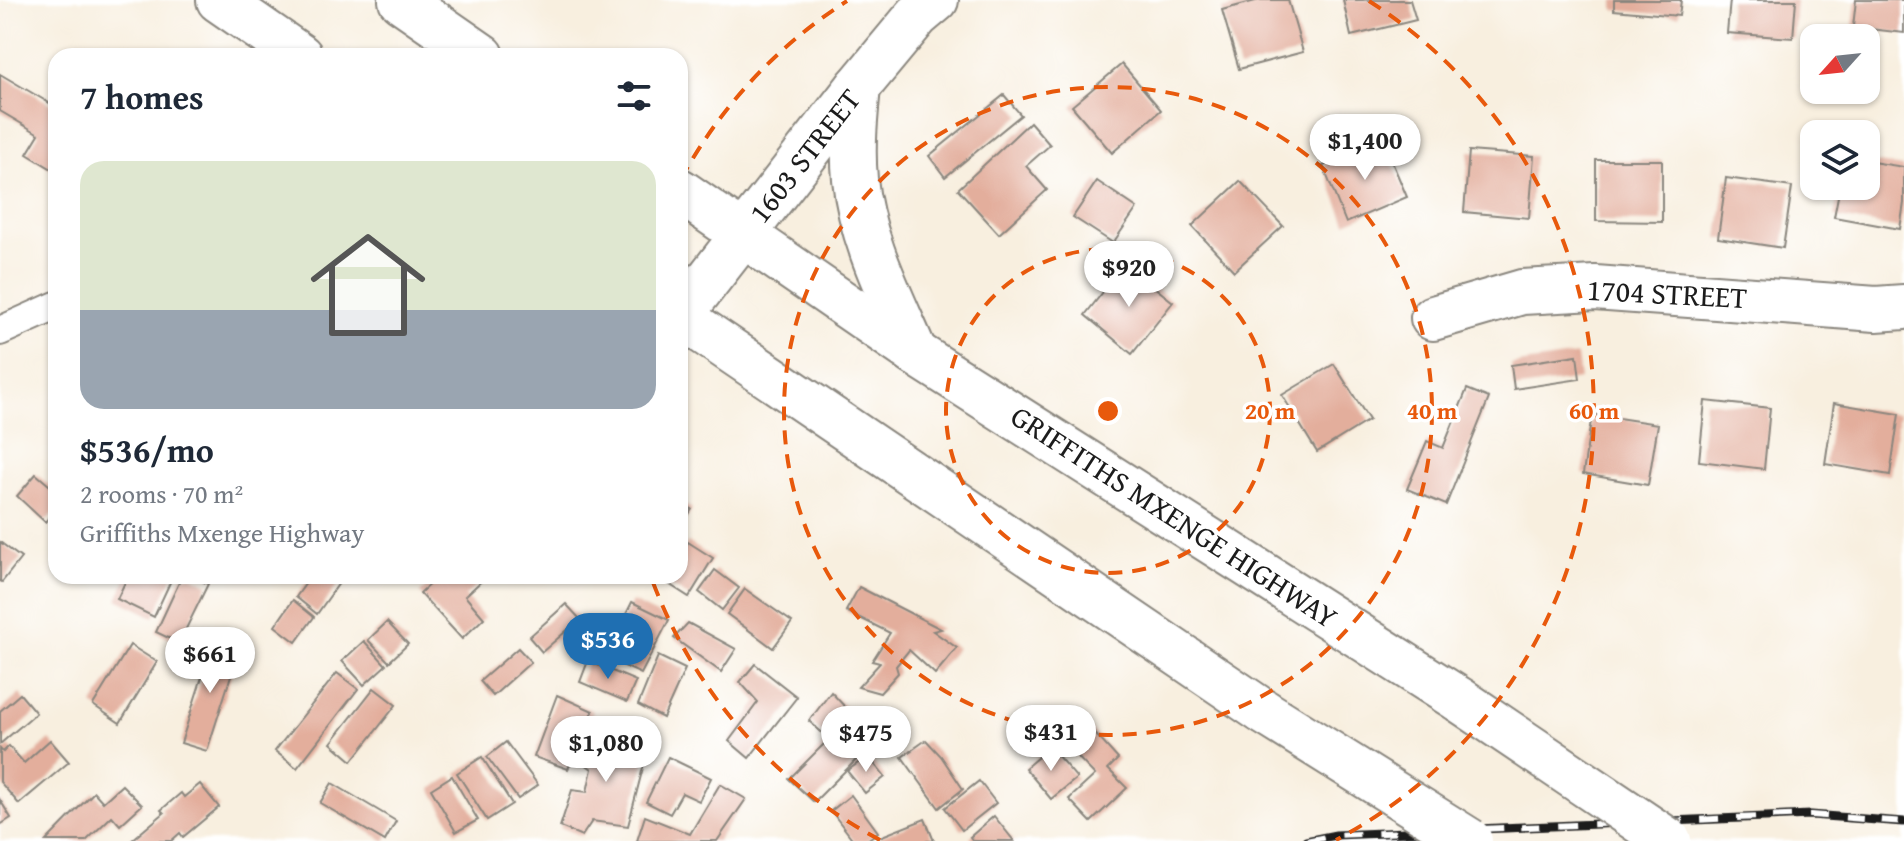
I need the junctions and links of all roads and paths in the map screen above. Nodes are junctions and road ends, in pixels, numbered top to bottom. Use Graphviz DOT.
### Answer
graph roads {
  1 [pos="219,0"];
  2 [pos="401,0"];
  3 [pos="936,0"];
  4 [pos="288,48"];
  5 [pos="470,48"];
  6 [pos="858,87"];
  7 [pos="688,197"];
  8 [pos="743,235"];
  9 [pos="688,306"];
  10 [pos="1904,307"];
  11 [pos="48,310"];
  12 [pos="1433,318"];
  13 [pos="688,321"];
  14 [pos="0,331"];
  15 [pos="915,353"];
  16 [pos="1470,841"];
  17 [pos="1669,841"];
  1 -- 4 [label="street"];
  2 -- 5 [label="street"];
  3 -- 6 [label="street, 1603 STREET"];
  6 -- 8 [label="street, 1603 STREET"];
  6 -- 15 [label="street"];
  7 -- 8 [label="street, GRIFFITHS MXENGE HIGHWAY"];
  8 -- 9 [label="street, 1603 STREET"];
  8 -- 15 [label="street, GRIFFITHS MXENGE HIGHWAY"];
  10 -- 12 [label="street, 1704 STREET"];
  11 -- 14 [label="lane"];
  13 -- 16 [label="street, bridge"];
  15 -- 17 [label="street, GRIFFITHS MXENGE HIGHWAY, bridge"];
}
